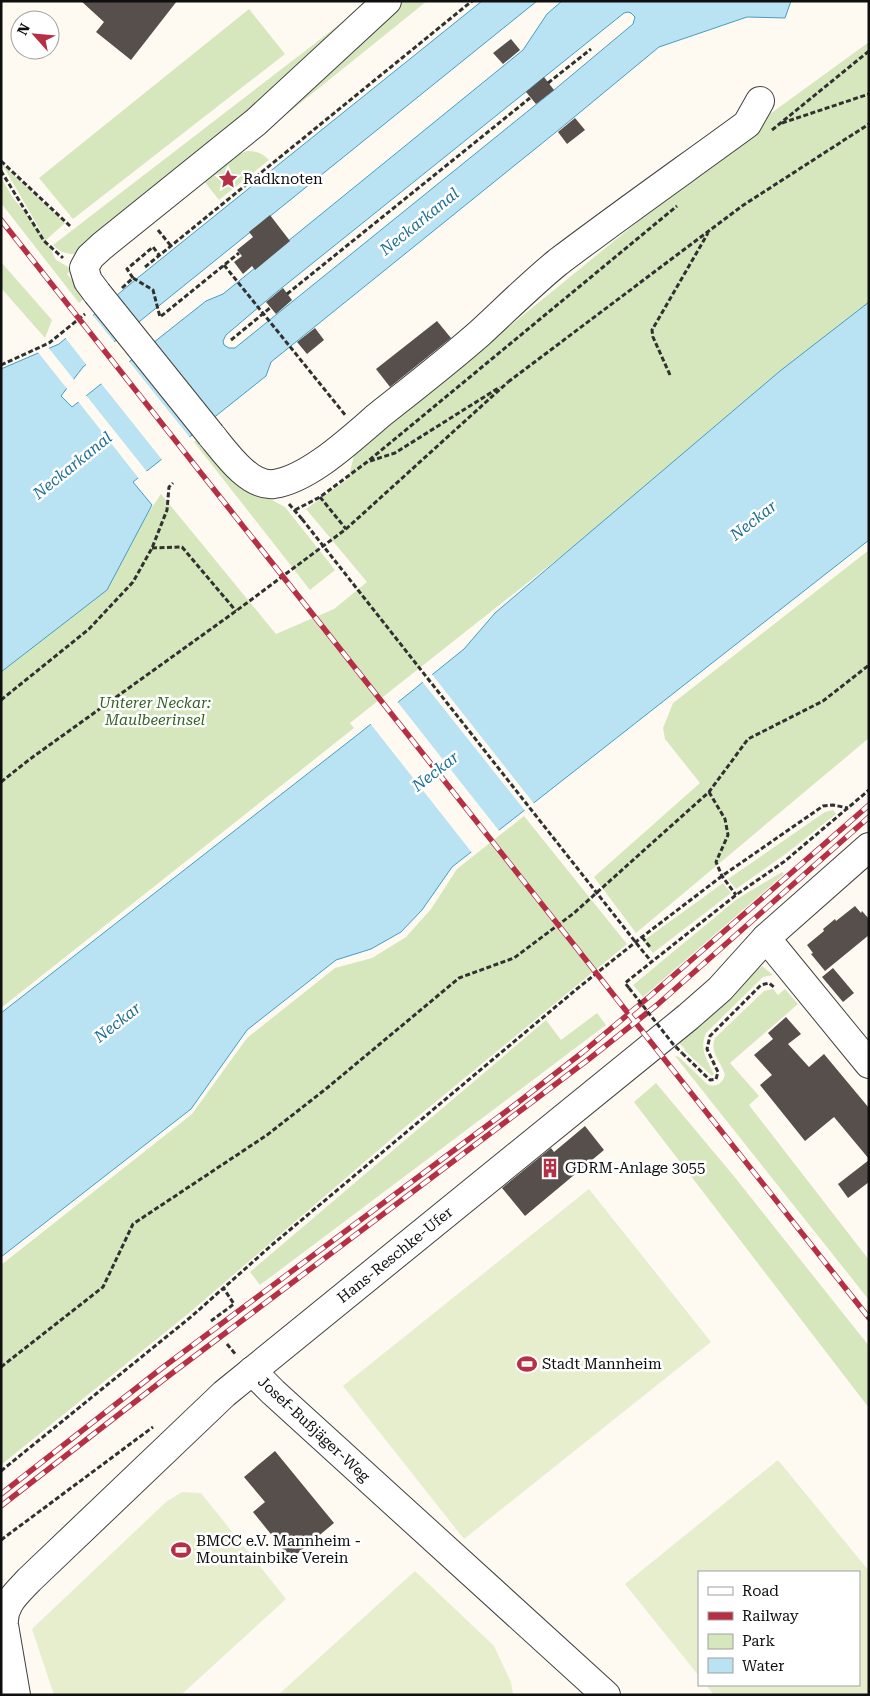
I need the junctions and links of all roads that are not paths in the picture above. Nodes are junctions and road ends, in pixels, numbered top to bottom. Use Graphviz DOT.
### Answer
graph roads {
  1 [pos="387,1"];
  2 [pos="760,101"];
  3 [pos="869,848"];
  4 [pos="766,938"];
  5 [pos="869,1064"];
  6 [pos="252,1371"];
  7 [pos="16,1695"];
  8 [pos="606,1695"];
  1 -- 2 [label="street, bridge"];
  3 -- 4 [label="street, Hans-Reschke-Ufer"];
  4 -- 5 [label="street"];
  4 -- 6 [label="street, Hans-Reschke-Ufer"];
  6 -- 7 [label="street, Josef-Bußjäger-Weg"];
  6 -- 8 [label="street, Josef-Bußjäger-Weg"];
}
